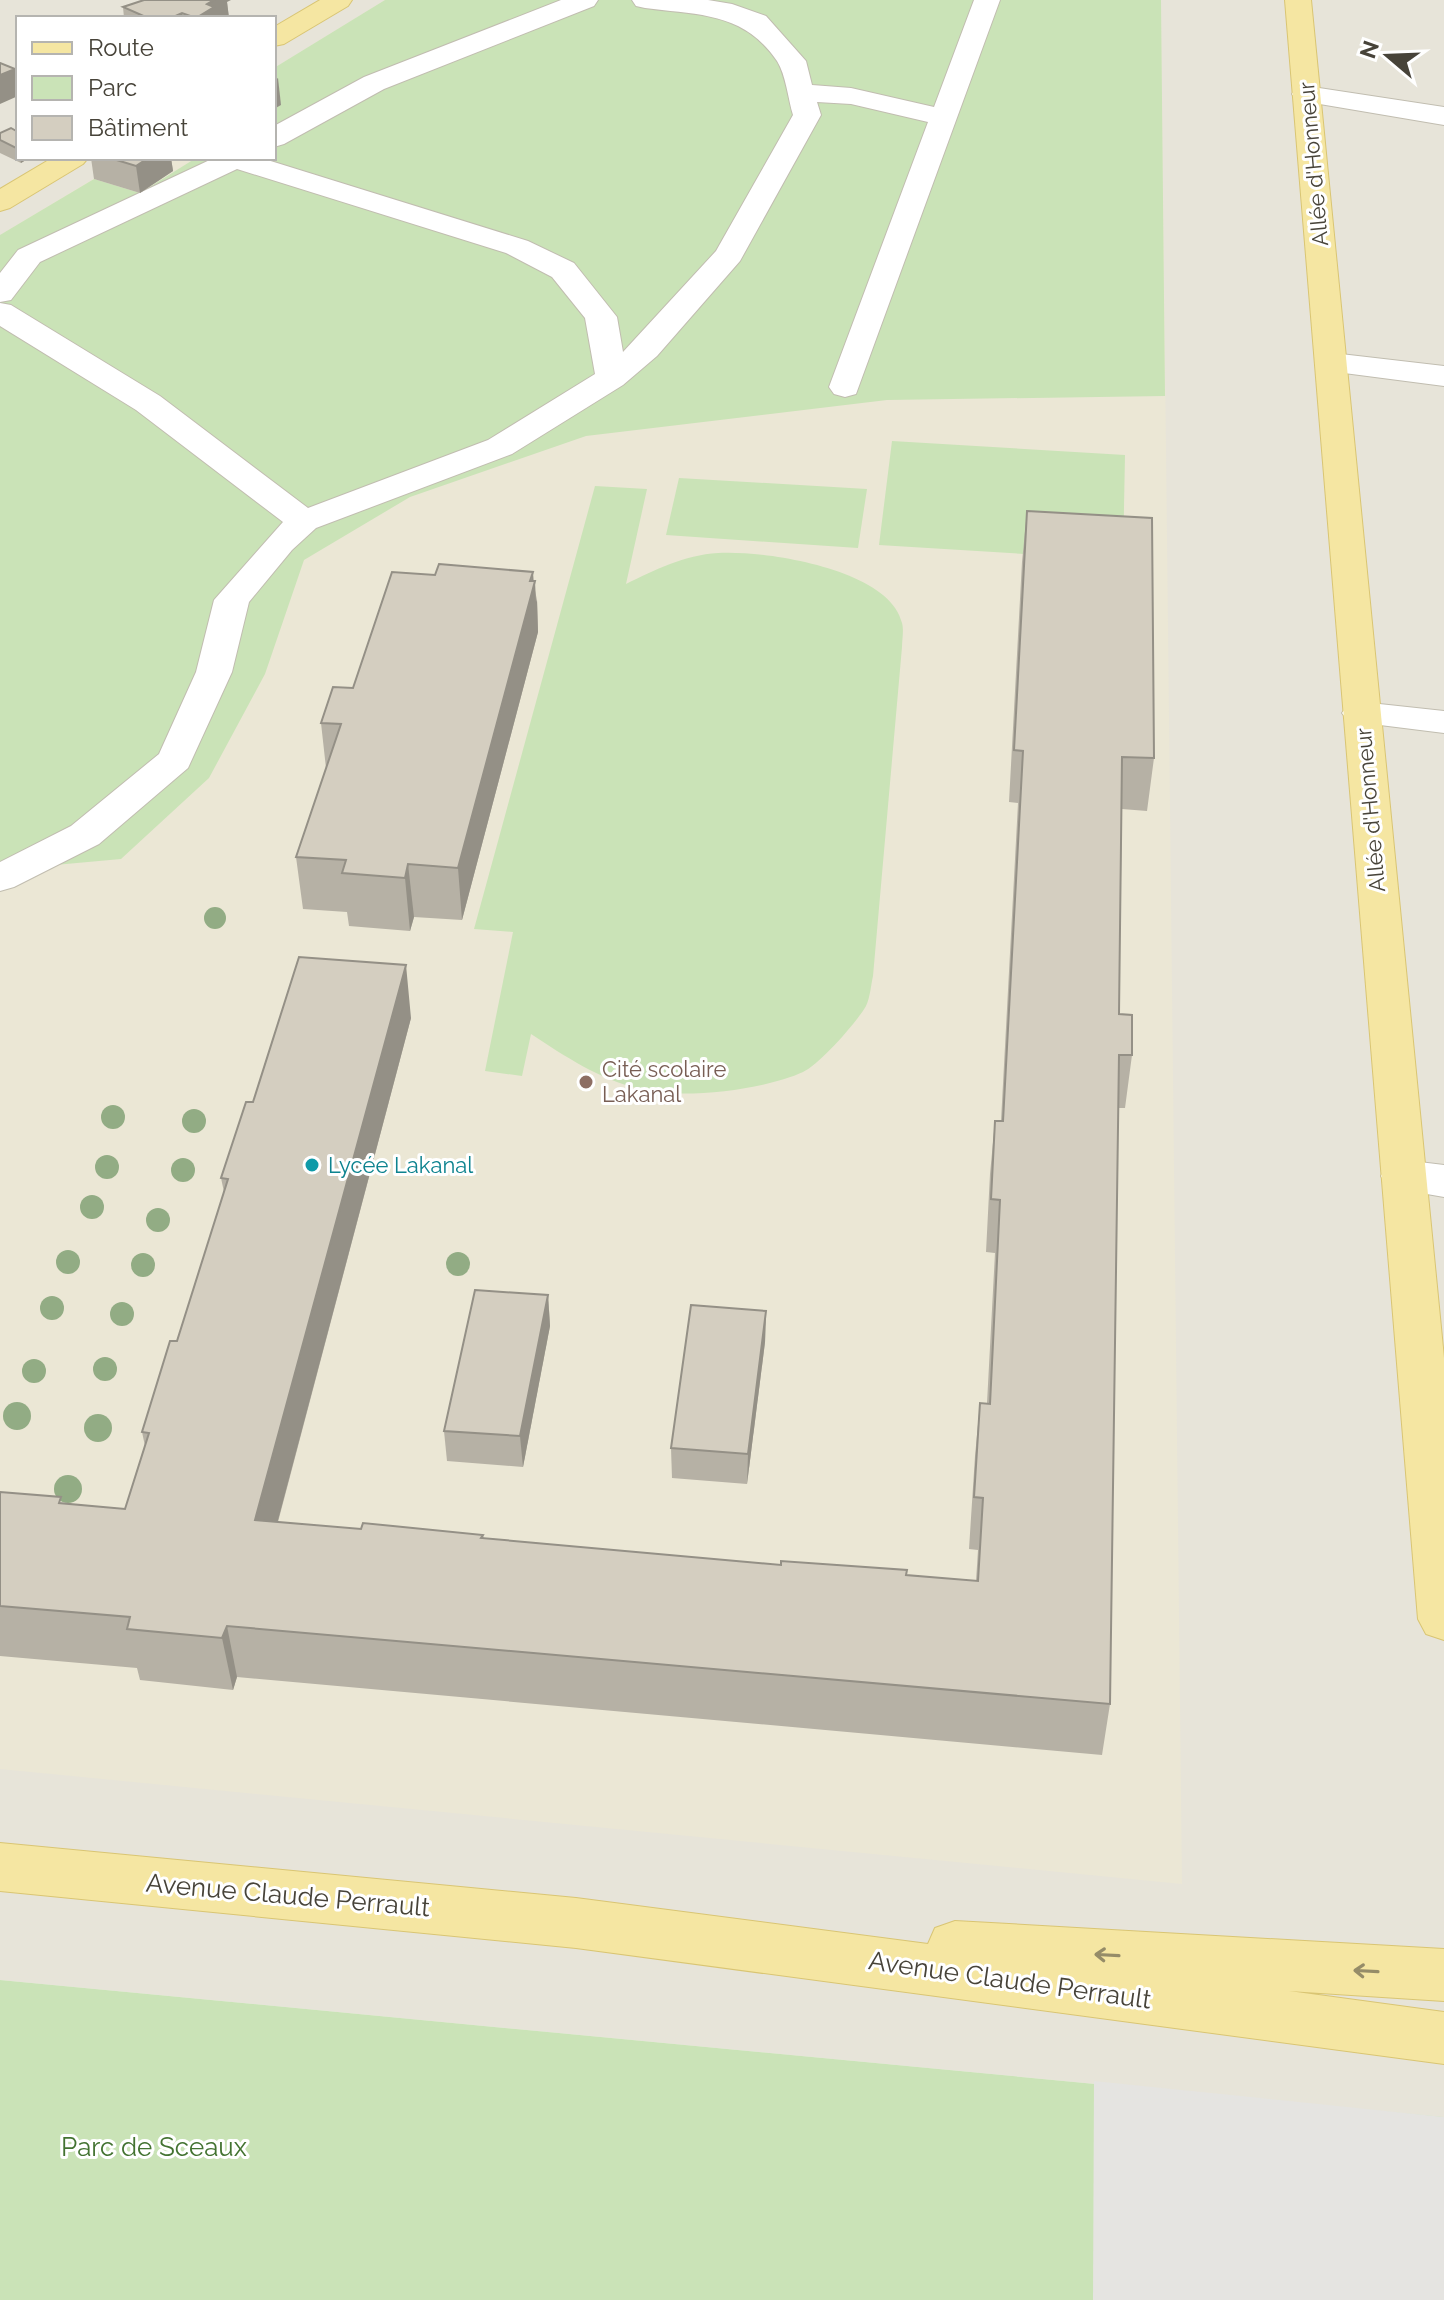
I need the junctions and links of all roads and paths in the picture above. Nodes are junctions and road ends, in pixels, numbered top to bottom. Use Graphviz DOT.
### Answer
graph roads {
  1 [pos="339,0"];
  2 [pos="612,0"];
  3 [pos="645,0"];
  4 [pos="987,0"];
  5 [pos="1298,0"];
  6 [pos="583,1"];
  7 [pos="752,11"];
  8 [pos="276,37"];
  9 [pos="801,92"];
  10 [pos="1306,94"];
  11 [pos="1444,116"];
  12 [pos="945,118"];
  13 [pos="276,137"];
  14 [pos="70,160"];
  15 [pos="230,160"];
  16 [pos="240,160"];
  17 [pos="0,202"];
  18 [pos="0,293"];
  19 [pos="0,312"];
  20 [pos="1332,363"];
  21 [pos="1444,376"];
  22 [pos="612,378"];
  23 [pos="845,387"];
  24 [pos="304,521"];
  25 [pos="1361,713"];
  26 [pos="1444,722"];
  27 [pos="0,878"];
  28 [pos="1423,1178"];
  29 [pos="1444,1619"];
  30 [pos="0,1867"];
  31 [pos="576,1923"];
  32 [pos="1444,1975"];
  33 [pos="1444,2038"];
  1 -- 8 [label="main road"];
  2 -- 6 [label="street"];
  3 -- 7 [label="street"];
  4 -- 12 [label="street"];
  5 -- 10 [label="main road, Allée d'Honneur"];
  6 -- 13 [label="street"];
  7 -- 9 [label="street"];
  9 -- 12 [label="street"];
  9 -- 22 [label="street"];
  10 -- 11 [label="street"];
  10 -- 20 [label="main road, Allée d'Honneur"];
  12 -- 23 [label="street"];
  14 -- 17 [label="main road"];
  15 -- 18 [label="street"];
  16 -- 22 [label="street"];
  19 -- 24 [label="street"];
  20 -- 21 [label="street"];
  20 -- 25 [label="main road, Allée d'Honneur"];
  22 -- 24 [label="street"];
  24 -- 27 [label="street"];
  25 -- 26 [label="street"];
  25 -- 28 [label="main road, Allée d'Honneur"];
  28 -- 29 [label="main road, Allée d'Honneur"];
  30 -- 31 [label="main road, Avenue Claude Perrault"];
  32 -- 31 [label="main road, Avenue Claude Perrault, one-way"];
  31 -- 33 [label="main road, Avenue Claude Perrault"];
}
